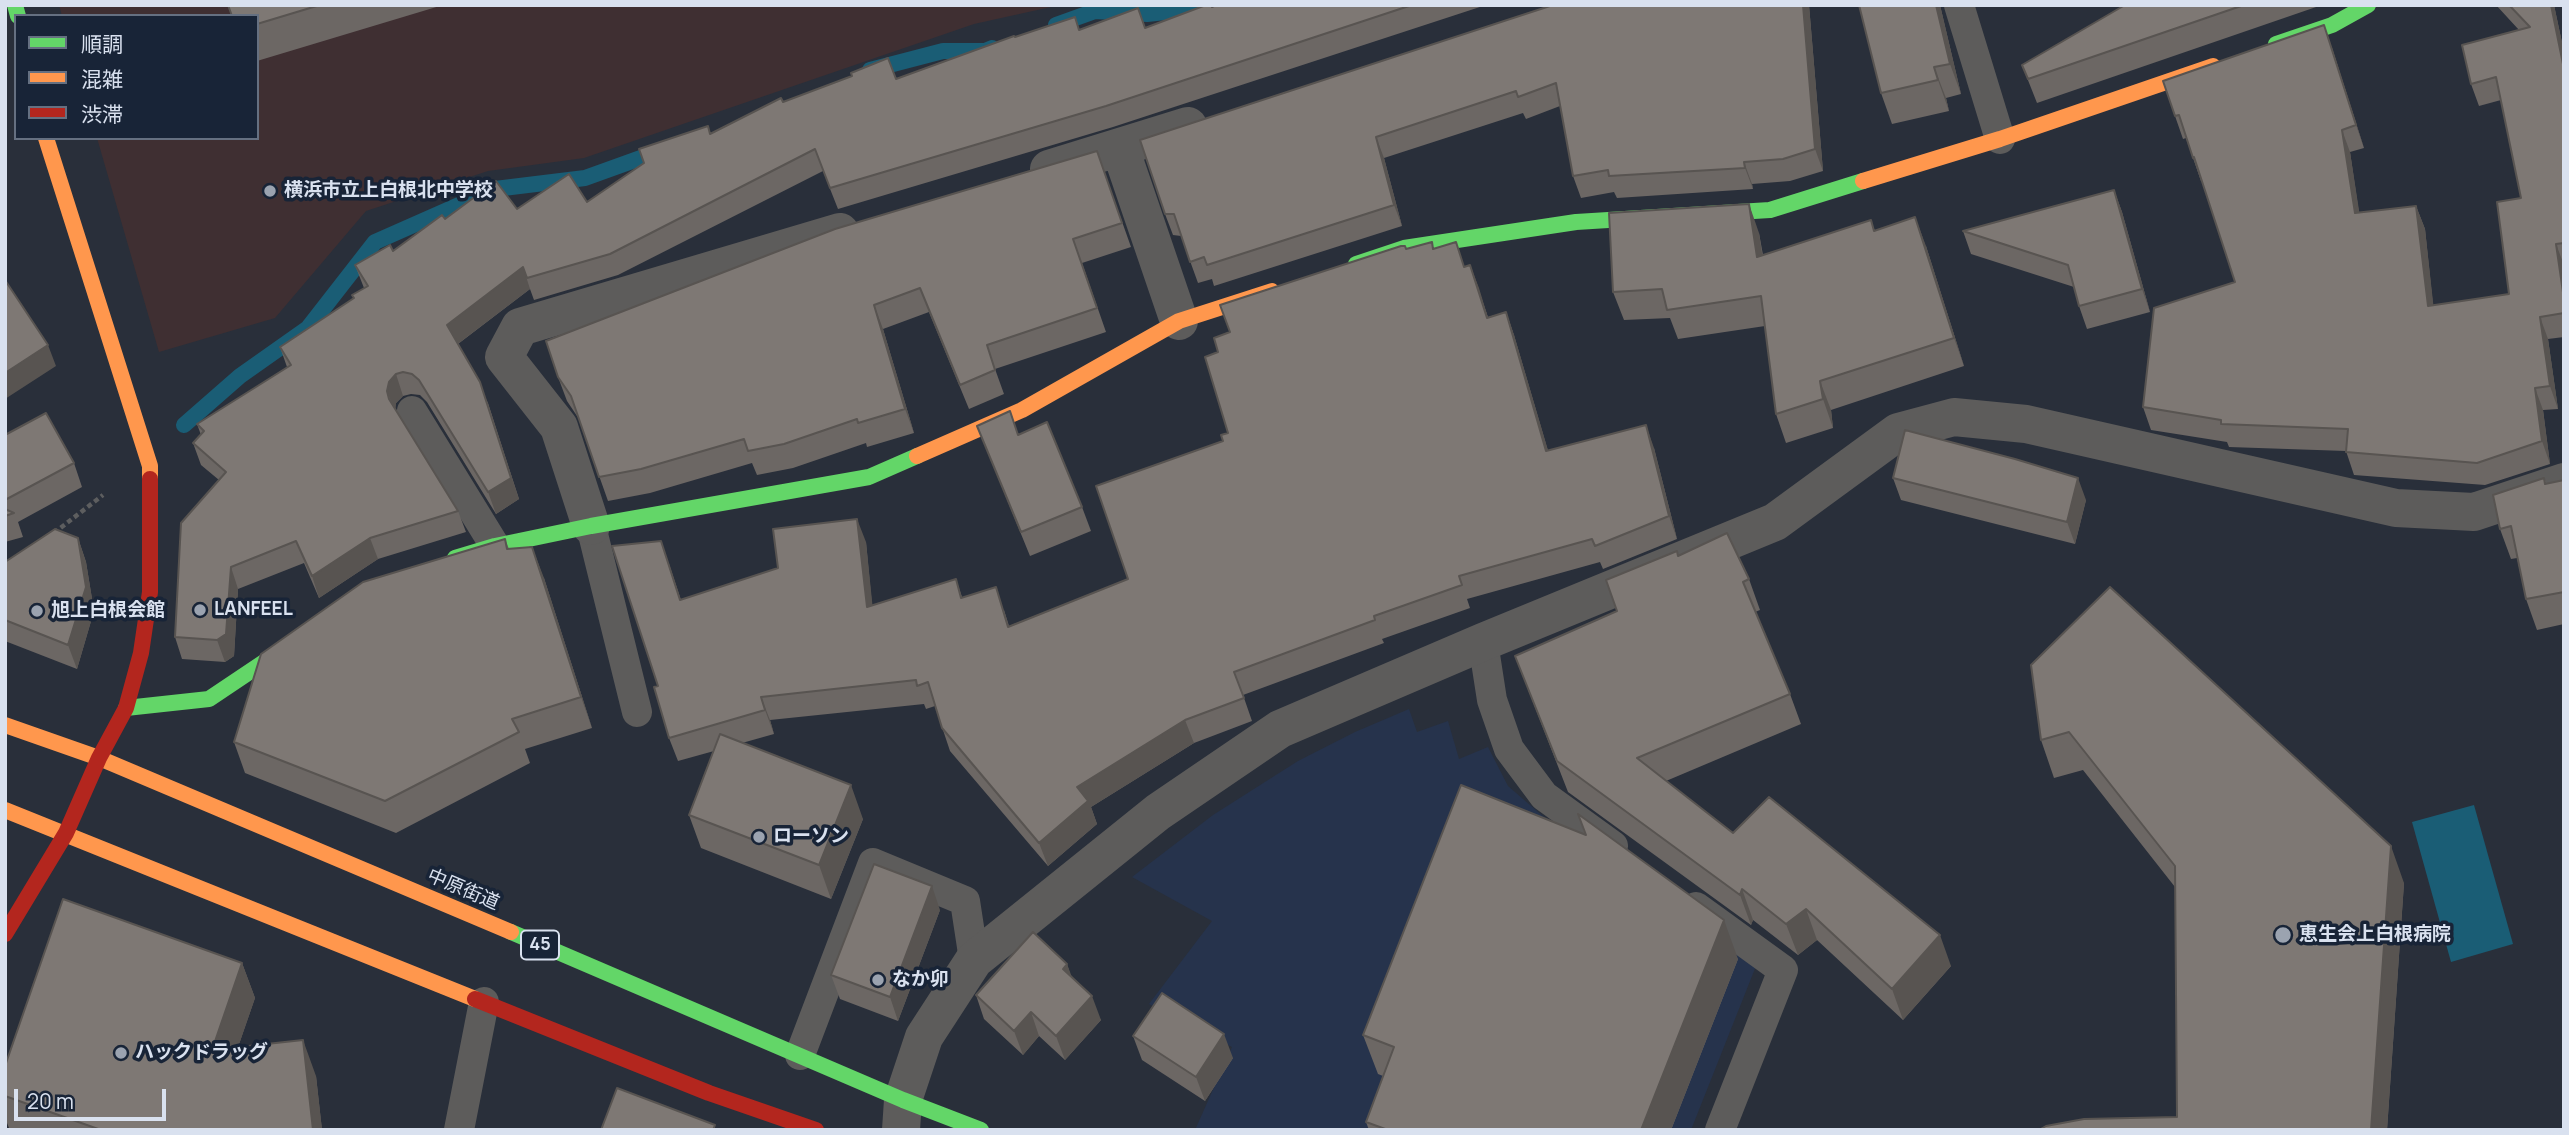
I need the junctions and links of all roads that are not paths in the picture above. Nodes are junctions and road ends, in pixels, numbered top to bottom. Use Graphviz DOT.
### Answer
graph roads {
  1 [pos="1959,5"];
  2 [pos="2368,5"];
  3 [pos="2255,51"];
  4 [pos="2229,60"];
  5 [pos="1226,113"];
  6 [pos="2000,139"];
  7 [pos="47,140"];
  8 [pos="1120,148"];
  9 [pos="1014,180"];
  10 [pos="867,224"];
  11 [pos="1338,270"];
  12 [pos="1285,287"];
  13 [pos="1179,321"];
  14 [pos="412,411"];
  15 [pos="2564,482"];
  16 [pos="590,526"];
  17 [pos="495,546"];
  18 [pos="434,565"];
  19 [pos="308,632"];
  20 [pos="1483,642"];
  21 [pos="126,708"];
  22 [pos="637,712"];
  23 [pos="5,725"];
  24 [pos="99,758"];
  25 [pos="5,810"];
  26 [pos="66,833"];
  27 [pos="1631,859"];
  28 [pos="1675,891"];
  29 [pos="5,934"];
  30 [pos="974,960"];
  31 [pos="485,1002"];
  32 [pos="800,1055"];
  33 [pos="902,1115"];
  34 [pos="459,1130"];
  35 [pos="816,1130"];
  36 [pos="981,1130"];
  37 [pos="1720,1130"];
  1 -- 6 [label="lane"];
  2 -- 3 [label="street"];
  4 -- 6 [label="street"];
  5 -- 8 [label="street"];
  6 -- 11 [label="street"];
  7 -- 21 [label="street"];
  8 -- 9 [label="street"];
  8 -- 13 [label="street"];
  10 -- 16 [label="street"];
  12 -- 13 [label="street"];
  13 -- 16 [label="street"];
  14 -- 17 [label="lane"];
  15 -- 20 [label="street"];
  16 -- 17 [label="street"];
  16 -- 22 [label="lane"];
  17 -- 18 [label="street"];
  19 -- 21 [label="street"];
  20 -- 27 [label="lane"];
  20 -- 30 [label="street"];
  21 -- 24 [label="street"];
  23 -- 24 [label="street, 中原街道 / 45"];
  24 -- 26 [label="street"];
  24 -- 32 [label="street, 中原街道 / 45"];
  25 -- 26 [label="street"];
  26 -- 29 [label="street"];
  26 -- 31 [label="street"];
  28 -- 37 [label="lane"];
  30 -- 32 [label="lane"];
  30 -- 33 [label="street"];
  31 -- 34 [label="lane"];
  31 -- 35 [label="street"];
  32 -- 33 [label="street, 中原街道 / 45"];
  33 -- 36 [label="street, 中原街道 / 45"];
}
